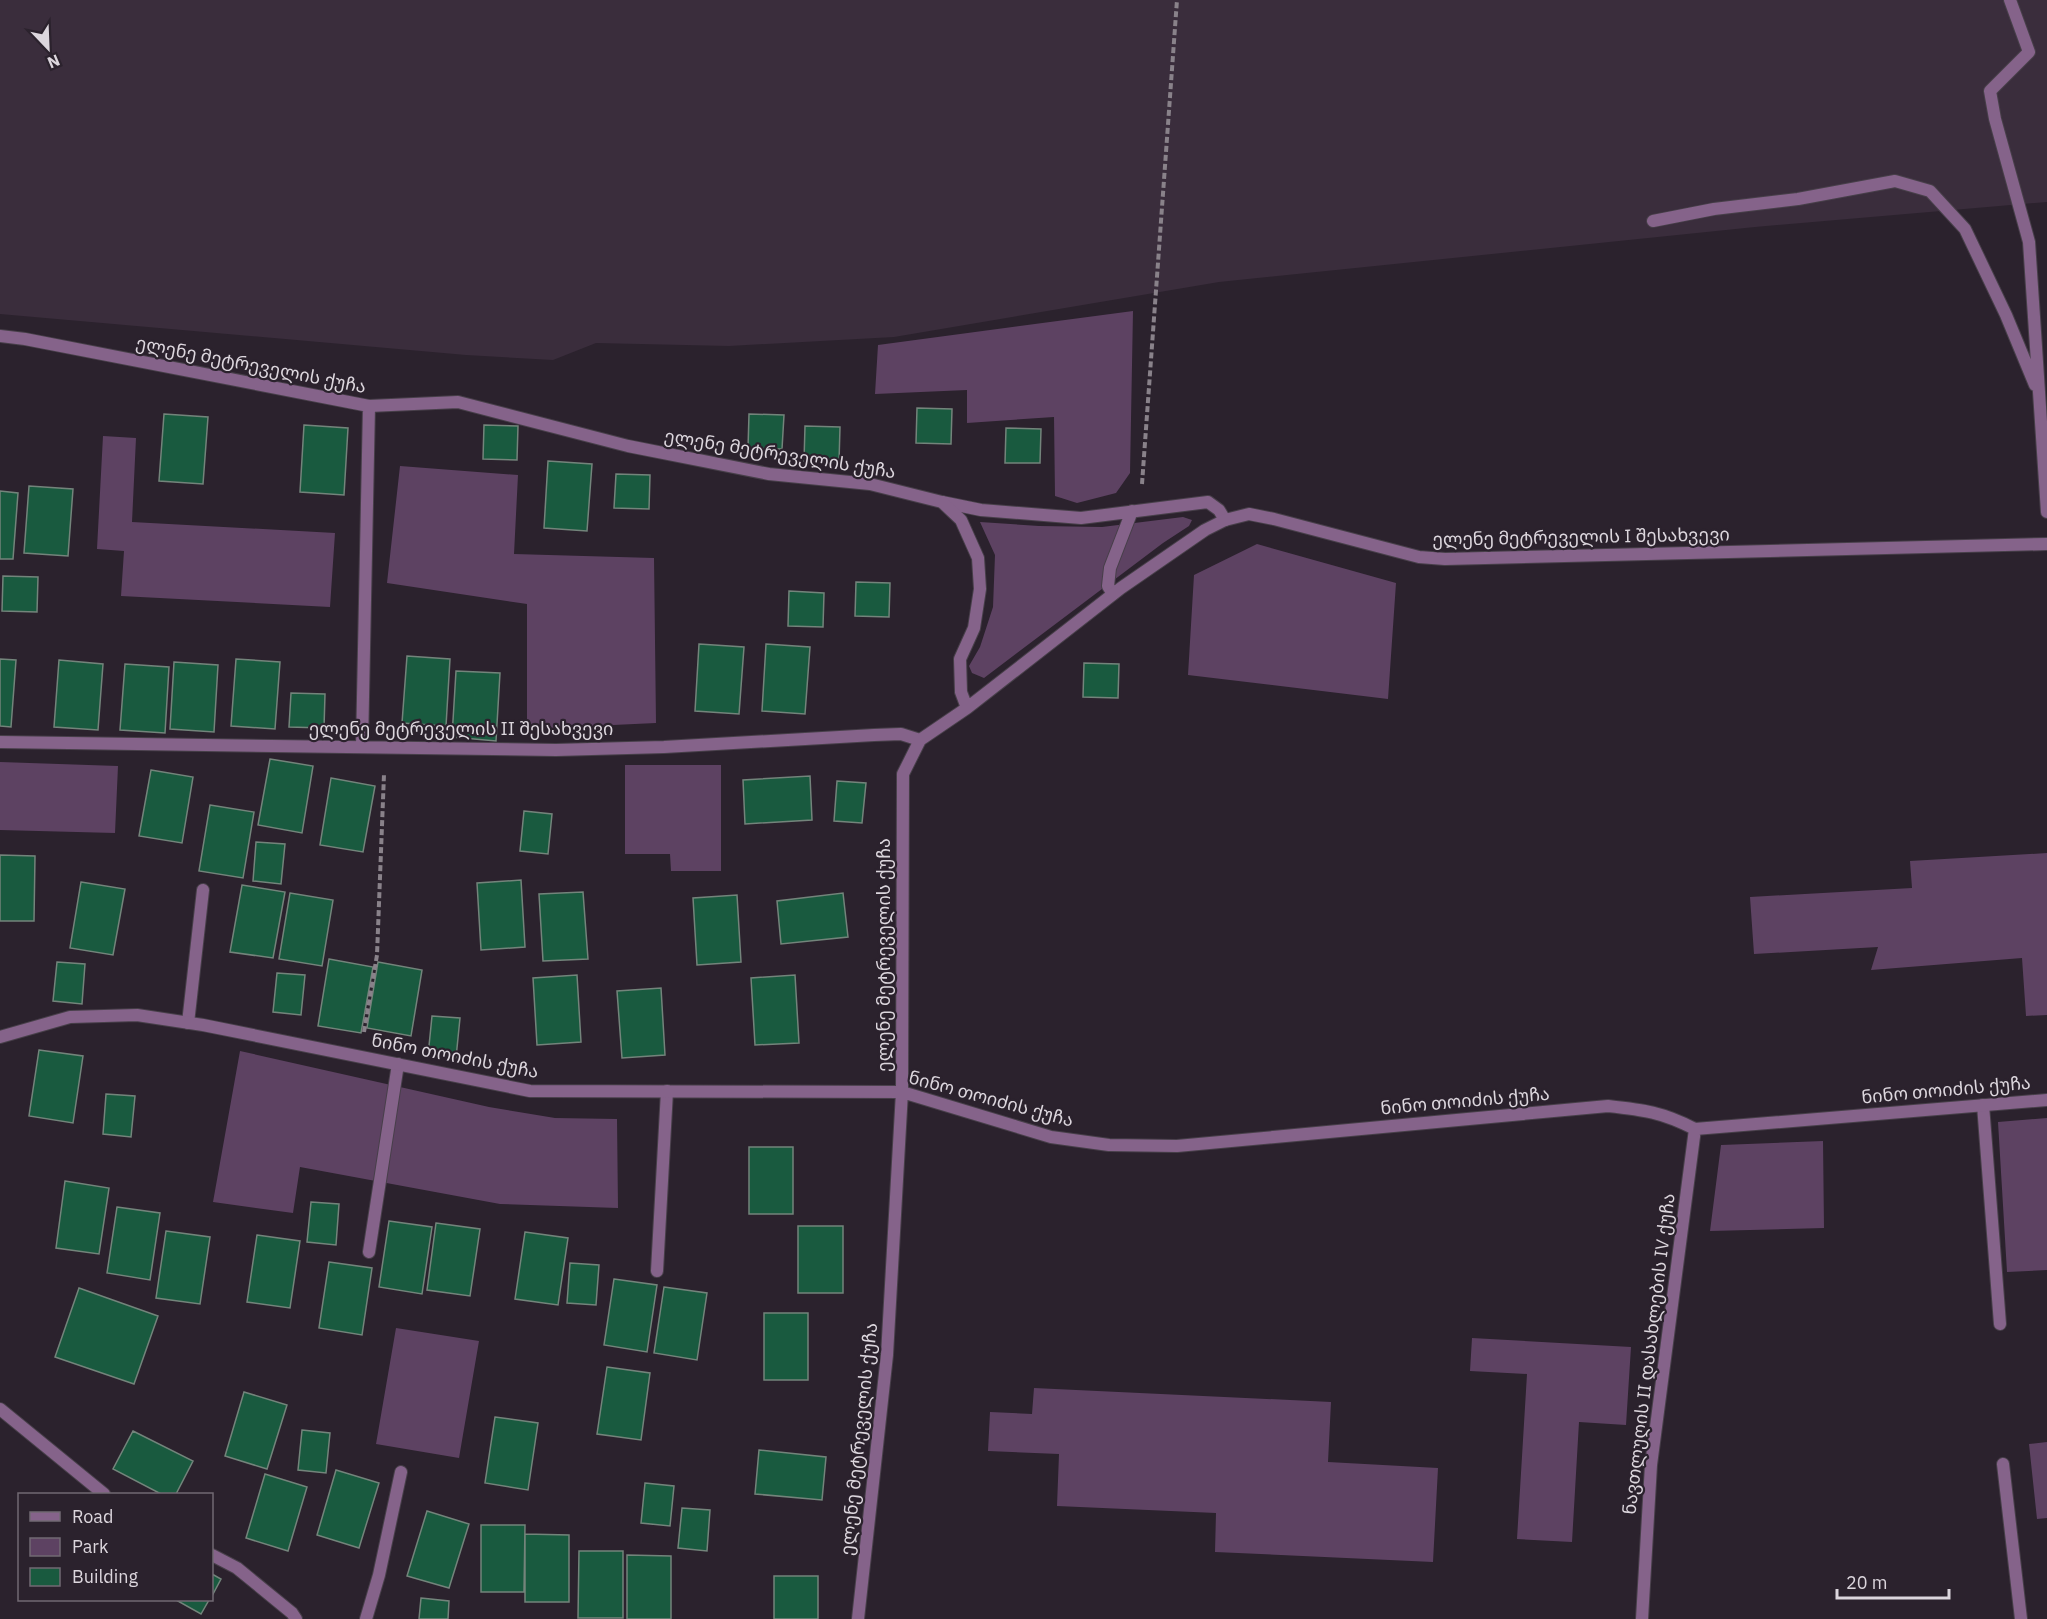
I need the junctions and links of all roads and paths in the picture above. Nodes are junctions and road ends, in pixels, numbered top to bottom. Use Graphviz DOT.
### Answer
graph roads {
  1 [pos="1177,0"];
  2 [pos="2010,0"];
  3 [pos="1653,221"];
  4 [pos="0,336"];
  5 [pos="2039,394"];
  6 [pos="369,406"];
  7 [pos="1143,468"];
  8 [pos="942,502"];
  9 [pos="1132,512"];
  10 [pos="2047,512"];
  11 [pos="1225,520"];
  12 [pos="2047,544"];
  13 [pos="1113,594"];
  14 [pos="967,708"];
  15 [pos="920,740"];
  16 [pos="0,742"];
  17 [pos="362,746"];
  18 [pos="385,747"];
  19 [pos="203,890"];
  20 [pos="188,1023"];
  21 [pos="0,1037"];
  22 [pos="357,1056"];
  23 [pos="398,1064"];
  24 [pos="667,1091"];
  25 [pos="902,1092"];
  26 [pos="2047,1100"];
  27 [pos="1983,1105"];
  28 [pos="1695,1129"];
  29 [pos="369,1252"];
  30 [pos="657,1271"];
  31 [pos="2000,1324"];
  32 [pos="0,1409"];
  33 [pos="2003,1464"];
  34 [pos="401,1472"];
  35 [pos="103,1493"];
  36 [pos="213,1556"];
  37 [pos="296,1619"];
  38 [pos="366,1619"];
  39 [pos="858,1619"];
  40 [pos="1642,1619"];
  41 [pos="2021,1619"];
  1 -- 7 [label="path"];
  2 -- 5 [label="street"];
  3 -- 5 [label="street"];
  4 -- 6 [label="street, ელენე მეტრეველის ქუჩა"];
  5 -- 10 [label="street"];
  6 -- 8 [label="street, ელენე მეტრეველის ქუჩა"];
  6 -- 17 [label="street"];
  8 -- 9 [label="street, ელენე მეტრეველის ქუჩა"];
  8 -- 14 [label="street"];
  9 -- 11 [label="street, ელენე მეტრეველის ქუჩა"];
  9 -- 13 [label="street"];
  11 -- 12 [label="street, ელენე მეტრეველის I შესახვევი"];
  11 -- 13 [label="street, ელენე მეტრეველის I შესახვევი"];
  13 -- 14 [label="street, ელენე მეტრეველის I შესახვევი"];
  14 -- 15 [label="street, ელენე მეტრეველის ქუჩა"];
  15 -- 18 [label="street, ელენე მეტრეველის II შესახვევი"];
  15 -- 25 [label="street, ელენე მეტრეველის ქუჩა"];
  16 -- 17 [label="street, ელენე მეტრეველის II შესახვევი"];
  17 -- 18 [label="street, ელენე მეტრეველის II შესახვევი"];
  18 -- 22 [label="path"];
  19 -- 20 [label="street"];
  20 -- 21 [label="street, ნინო თოიძის ქუჩა"];
  20 -- 22 [label="street, ნინო თოიძის ქუჩა"];
  22 -- 23 [label="street, ნინო თოიძის ქუჩა"];
  23 -- 24 [label="street, ნინო თოიძის ქუჩა"];
  23 -- 29 [label="street"];
  24 -- 25 [label="street, ნინო თოიძის ქუჩა"];
  24 -- 30 [label="street"];
  25 -- 28 [label="street, ნინო თოიძის ქუჩა"];
  25 -- 39 [label="street, ელენე მეტრეველის ქუჩა"];
  26 -- 27 [label="street, ნინო თოიძის ქუჩა"];
  27 -- 28 [label="street, ნინო თოიძის ქუჩა"];
  27 -- 31 [label="street"];
  28 -- 40 [label="street, ნავთლუღის II დასახლების IV ქუჩა"];
  32 -- 35 [label="street"];
  33 -- 41 [label="street"];
  34 -- 38 [label="street"];
  36 -- 37 [label="street"];
}
